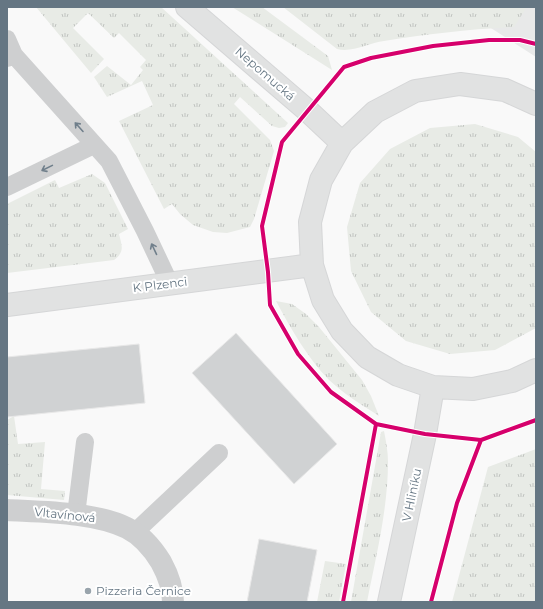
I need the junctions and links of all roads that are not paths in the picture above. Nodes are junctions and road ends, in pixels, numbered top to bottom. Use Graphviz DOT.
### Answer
graph roads {
  1 [pos="187,7"];
  2 [pos="9,50"];
  3 [pos="536,104"];
  4 [pos="342,143"];
  5 [pos="94,145"];
  6 [pos="7,187"];
  7 [pos="312,265"];
  8 [pos="170,284"];
  9 [pos="7,306"];
  10 [pos="536,370"];
  11 [pos="432,387"];
  12 [pos="85,442"];
  13 [pos="219,453"];
  14 [pos="7,510"];
  15 [pos="76,515"];
  16 [pos="134,533"];
  17 [pos="173,602"];
  18 [pos="389,602"];
  1 -- 4 [label="main road, Nepomucká"];
  5 -- 2 [label="lane, one-way"];
  3 -- 4 [label="main road"];
  4 -- 7 [label="main road"];
  5 -- 6 [label="lane, one-way"];
  8 -- 5 [label="lane, one-way"];
  7 -- 8 [label="main road, K Plzenci"];
  7 -- 11 [label="main road"];
  8 -- 9 [label="main road, K Plzenci"];
  10 -- 11 [label="main road"];
  11 -- 18 [label="main road, V Hliníku"];
  12 -- 15 [label="lane"];
  13 -- 16 [label="lane"];
  14 -- 15 [label="street, Vltavínová"];
  15 -- 16 [label="street, Vltavínová"];
  16 -- 17 [label="street, Vltavínová"];
}
